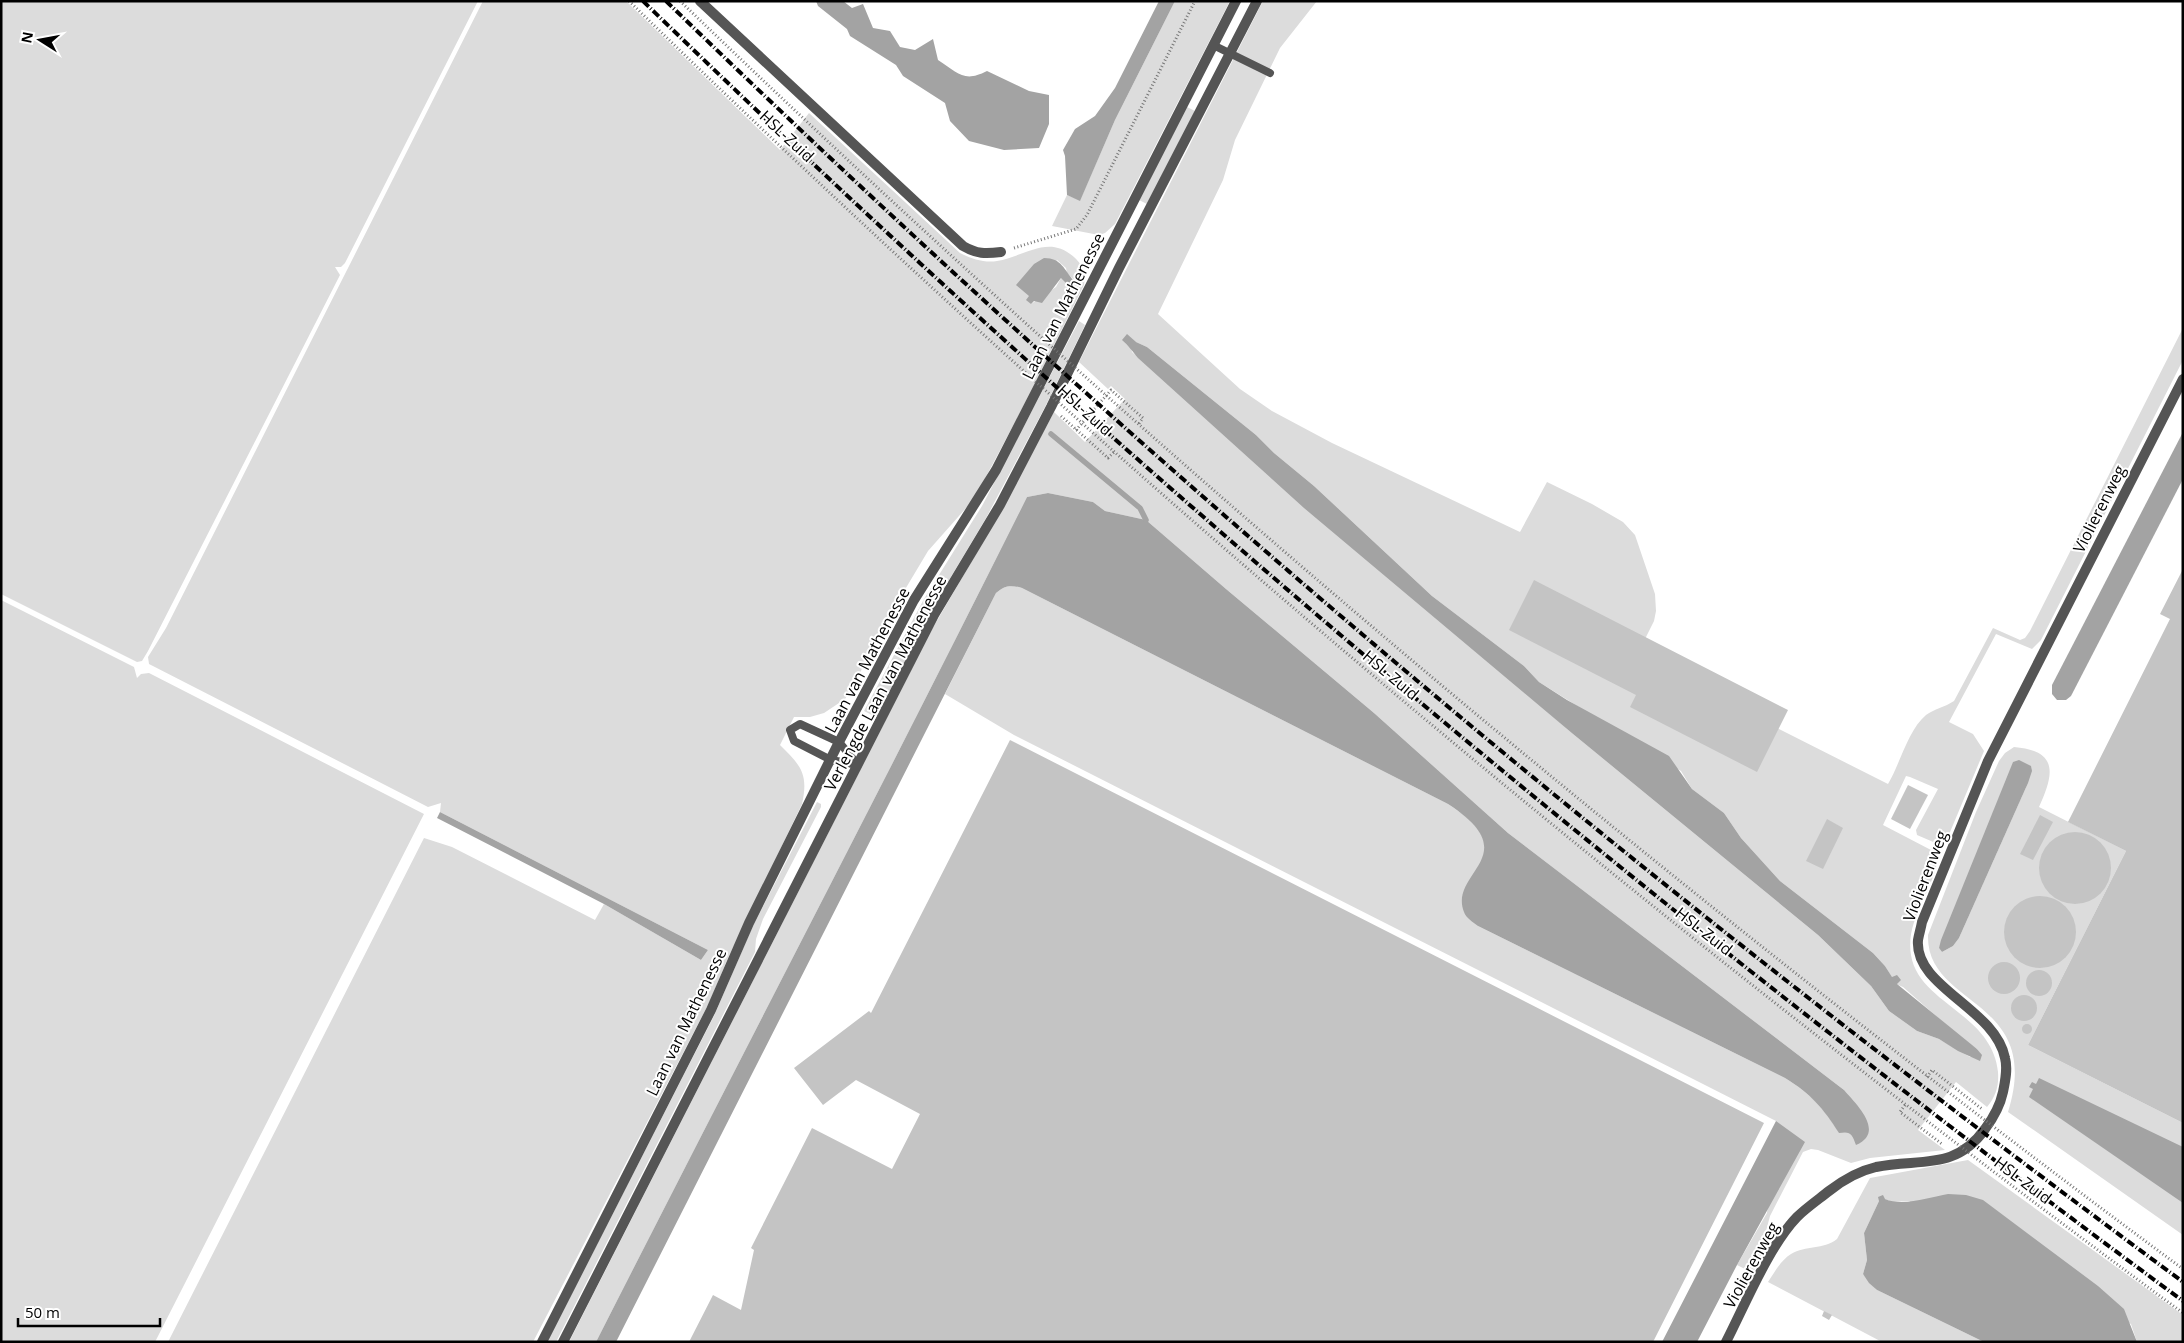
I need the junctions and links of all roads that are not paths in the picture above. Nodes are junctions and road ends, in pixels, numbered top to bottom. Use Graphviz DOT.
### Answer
graph roads {
  1 [pos="700,1"];
  2 [pos="1236,1"];
  3 [pos="1257,1"];
  4 [pos="1213,45"];
  5 [pos="1230,53"];
  6 [pos="1270,73"];
  7 [pos="1001,252"];
  8 [pos="2183,379"];
  9 [pos="1021,464"];
  10 [pos="839,742"];
  11 [pos="831,760"];
  12 [pos="858,765"];
  13 [pos="542,1342"];
  14 [pos="563,1342"];
  15 [pos="1726,1342"];
  1 -- 7 [label="street"];
  2 -- 4 [label="street, Laan van Mathenesse"];
  3 -- 5 [label="street, Laan van Mathenesse"];
  4 -- 5 [label="lane"];
  4 -- 10 [label="street, Laan van Mathenesse"];
  5 -- 6 [label="lane"];
  5 -- 9 [label="street, Laan van Mathenesse"];
  8 -- 15 [label="street, Violierenweg"];
  9 -- 12 [label="street, Verlengde Laan van Mathenesse"];
  10 -- 11 [label="street, Laan van Mathenesse"];
  10 -- 11 [label="lane"];
  10 -- 12 [label="lane"];
  11 -- 12 [label="lane"];
  11 -- 13 [label="street, Laan van Mathenesse"];
  12 -- 14 [label="street, Verlengde Laan van Mathenesse"];
}
